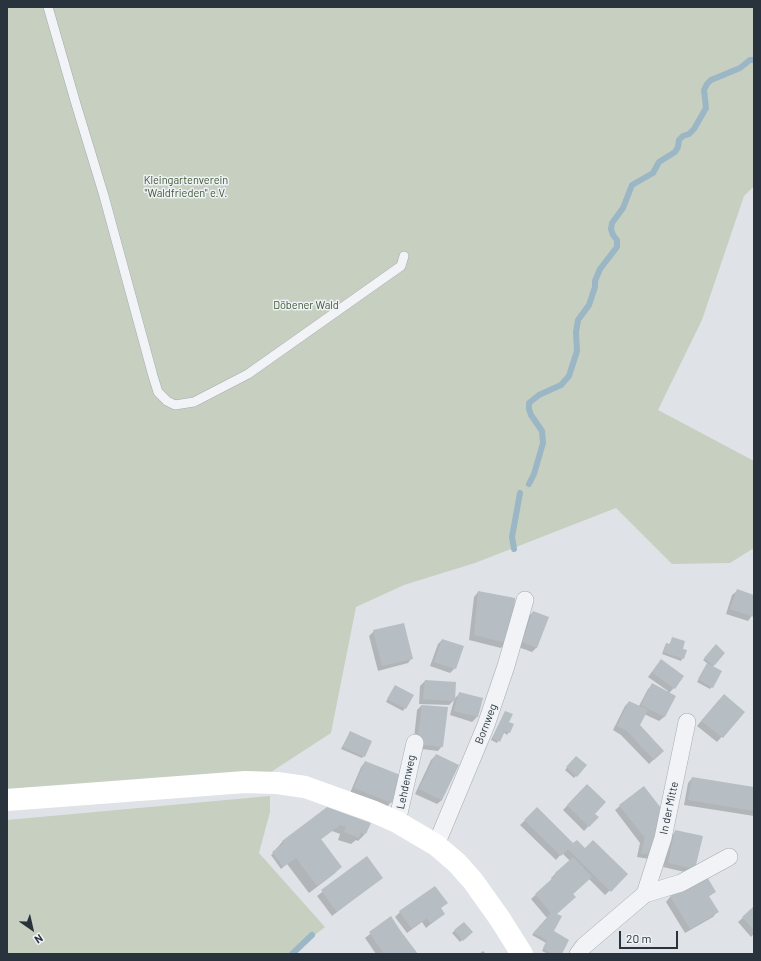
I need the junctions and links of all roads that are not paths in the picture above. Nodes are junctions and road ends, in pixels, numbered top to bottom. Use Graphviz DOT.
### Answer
graph roads {
  1 [pos="48,7"];
  2 [pos="404,256"];
  3 [pos="525,600"];
  4 [pos="687,722"];
  5 [pos="415,743"];
  6 [pos="7,800"];
  7 [pos="397,822"];
  8 [pos="436,845"];
  9 [pos="729,857"];
  10 [pos="645,894"];
  11 [pos="522,954"];
  12 [pos="578,954"];
  1 -- 2 [label="lane"];
  3 -- 8 [label="street, Bornweg"];
  4 -- 10 [label="street, In der Mitte"];
  5 -- 7 [label="street, Lehdenweg"];
  6 -- 7 [label="main road"];
  7 -- 8 [label="main road"];
  8 -- 11 [label="main road"];
  9 -- 10 [label="street"];
  10 -- 12 [label="street"];
}
